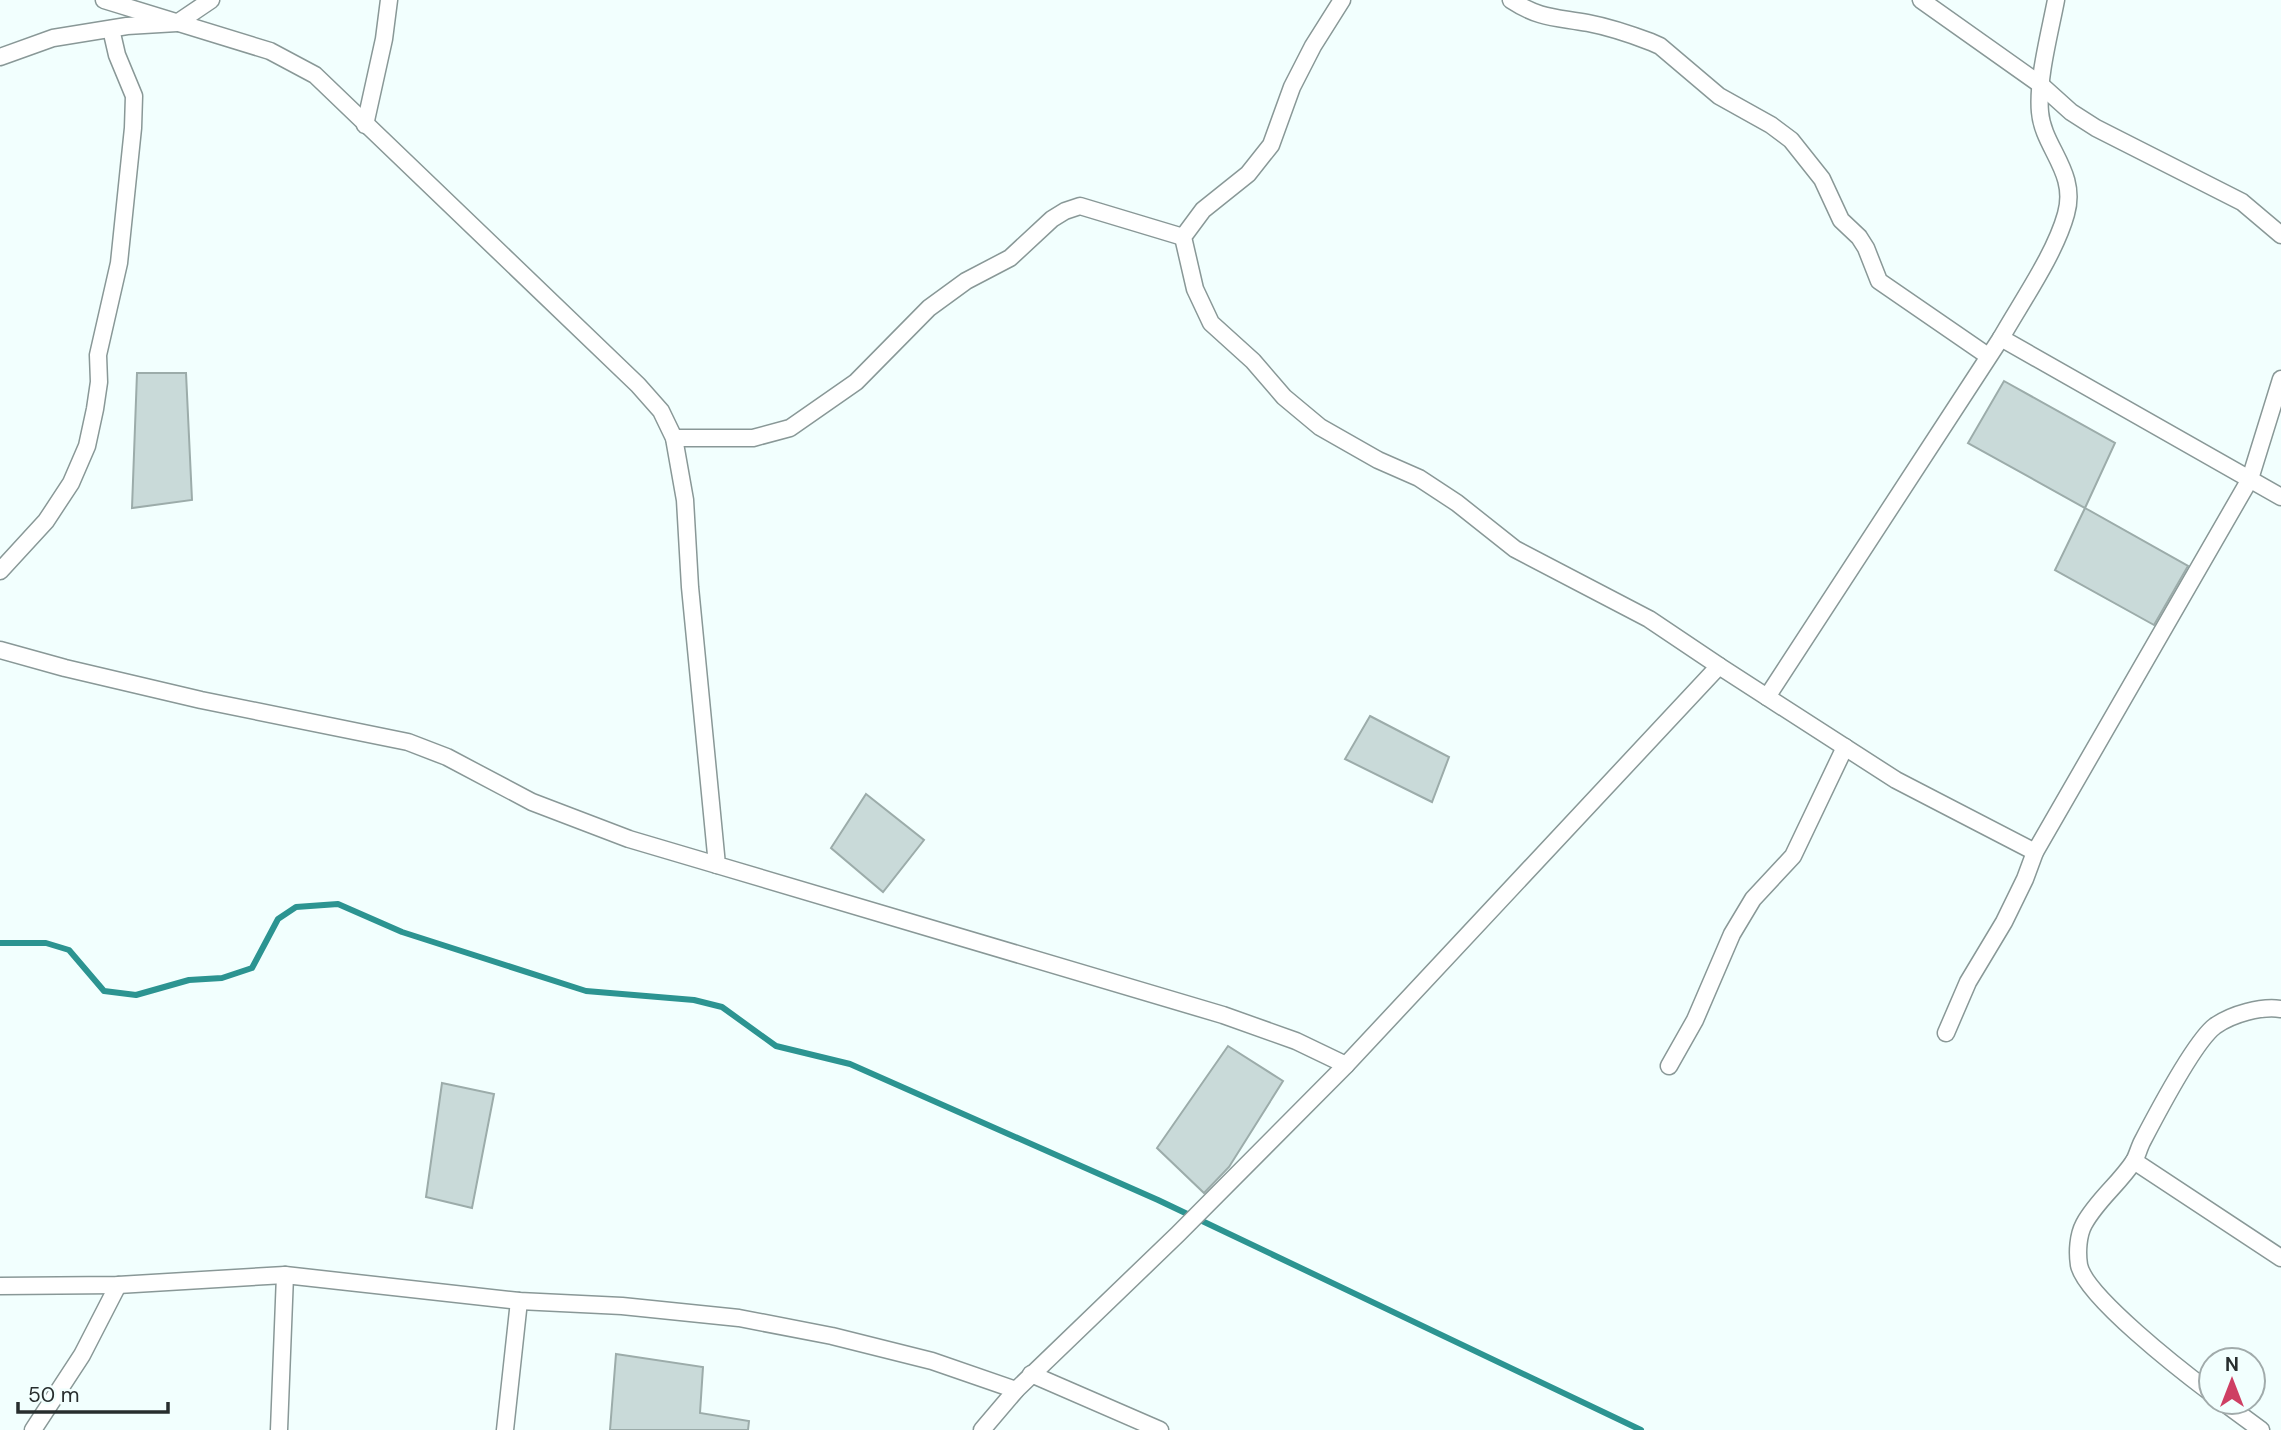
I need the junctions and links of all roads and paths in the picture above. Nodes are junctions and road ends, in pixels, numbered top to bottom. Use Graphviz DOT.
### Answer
graph roads {
  1 [pos="104,0"];
  2 [pos="211,0"];
  3 [pos="389,0"];
  4 [pos="1342,0"];
  5 [pos="1511,0"];
  6 [pos="1921,0"];
  7 [pos="2056,0"];
  8 [pos="177,23"];
  9 [pos="111,29"];
  10 [pos="0,57"];
  11 [pos="2041,85"];
  12 [pos="365,125"];
  13 [pos="2281,235"];
  14 [pos="1183,237"];
  15 [pos="2001,338"];
  16 [pos="1988,356"];
  17 [pos="2281,379"];
  18 [pos="674,438"];
  19 [pos="2250,479"];
  20 [pos="2281,497"];
  21 [pos="0,571"];
  22 [pos="0,650"];
  23 [pos="1718,666"];
  24 [pos="1767,697"];
  25 [pos="1845,747"];
  26 [pos="2035,852"];
  27 [pos="717,865"];
  28 [pos="2281,1009"];
  29 [pos="1946,1033"];
  30 [pos="1346,1065"];
  31 [pos="1669,1066"];
  32 [pos="2134,1161"];
  33 [pos="2281,1258"];
  34 [pos="285,1275"];
  35 [pos="118,1285"];
  36 [pos="0,1286"];
  37 [pos="519,1301"];
  38 [pos="1031,1374"];
  39 [pos="2197,1381"];
  40 [pos="1016,1390"];
  41 [pos="2242,1416"];
  42 [pos="33,1430"];
  43 [pos="279,1430"];
  44 [pos="505,1430"];
  45 [pos="982,1430"];
  46 [pos="1160,1430"];
  47 [pos="2261,1430"];
  1 -- 8 [label="street"];
  2 -- 8 [label="street"];
  3 -- 12 [label="street"];
  4 -- 14 [label="street"];
  5 -- 16 [label="street"];
  6 -- 11 [label="street"];
  7 -- 11 [label="street"];
  8 -- 9 [label="street"];
  8 -- 12 [label="street"];
  9 -- 10 [label="street"];
  9 -- 21 [label="street"];
  11 -- 13 [label="street"];
  11 -- 15 [label="street"];
  12 -- 18 [label="street"];
  14 -- 18 [label="street"];
  14 -- 23 [label="street"];
  15 -- 16 [label="street"];
  15 -- 19 [label="street"];
  16 -- 24 [label="street"];
  17 -- 19 [label="street"];
  18 -- 27 [label="street"];
  19 -- 20 [label="street"];
  19 -- 26 [label="street"];
  22 -- 27 [label="street"];
  23 -- 24 [label="street"];
  23 -- 30 [label="street"];
  24 -- 25 [label="street"];
  25 -- 26 [label="street"];
  25 -- 31 [label="street"];
  26 -- 29 [label="street"];
  27 -- 30 [label="street"];
  28 -- 32 [label="street"];
  30 -- 38 [label="street"];
  32 -- 33 [label="street"];
  32 -- 39 [label="street"];
  34 -- 35 [label="street"];
  34 -- 37 [label="street"];
  34 -- 43 [label="street"];
  35 -- 36 [label="street"];
  35 -- 42 [label="street"];
  37 -- 40 [label="street"];
  37 -- 44 [label="street"];
  38 -- 40 [label="street"];
  38 -- 46 [label="street"];
  40 -- 45 [label="street"];
  41 -- 47 [label="street"];
}
